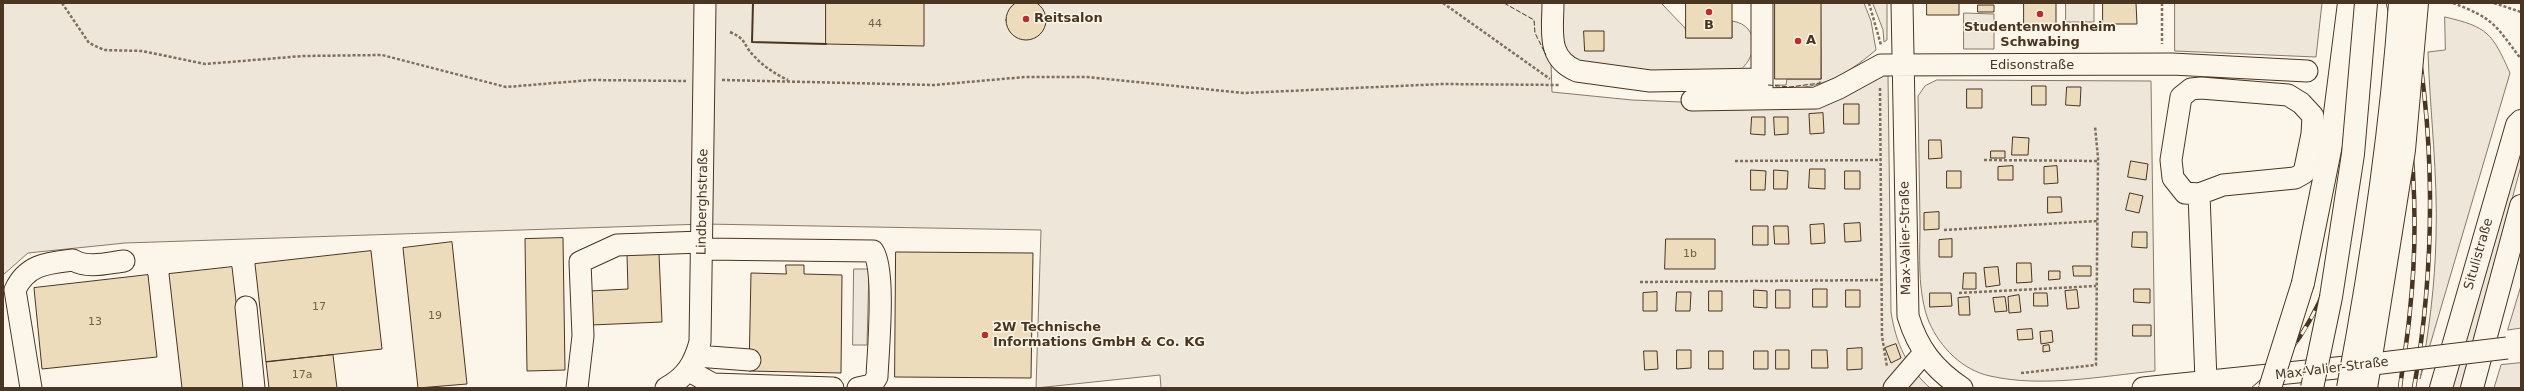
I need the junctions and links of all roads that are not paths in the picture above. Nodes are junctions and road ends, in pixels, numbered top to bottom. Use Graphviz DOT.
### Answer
graph roads {
  1 [pos="705,3"];
  2 [pos="1552,3"];
  3 [pos="1762,3"];
  4 [pos="1902,3"];
  5 [pos="2349,3"];
  6 [pos="2366,3"];
  7 [pos="2400,3"];
  8 [pos="2417,3"];
  9 [pos="1902,66"];
  10 [pos="2307,71"];
  11 [pos="1762,89"];
  12 [pos="1692,100"];
  13 [pos="2521,121"];
  14 [pos="2199,194"];
  15 [pos="2521,206"];
  16 [pos="702,246"];
  17 [pos="124,261"];
  18 [pos="246,307"];
  19 [pos="2514,347"];
  20 [pos="1924,353"];
  21 [pos="750,360"];
  22 [pos="683,377"];
  23 [pos="1897,381"];
  24 [pos="2206,381"];
  25 [pos="31,388"];
  26 [pos="254,388"];
  27 [pos="577,388"];
  28 [pos="833,388"];
  29 [pos="858,388"];
  30 [pos="1962,388"];
  31 [pos="2143,388"];
  32 [pos="2270,388"];
  33 [pos="2312,388"];
  34 [pos="2348,388"];
  35 [pos="2366,388"];
  36 [pos="2441,388"];
  37 [pos="2472,388"];
  1 -- 16 [label="street, Lindberghstraße"];
  2 -- 11 [label="street"];
  3 -- 11 [label="street"];
  4 -- 9 [label="street, Max-Valier-Straße"];
  5 -- 32 [label="main road, bridge"];
  6 -- 33 [label="main road, bridge"];
  7 -- 34 [label="main road, bridge"];
  8 -- 35 [label="main road, bridge"];
  9 -- 10 [label="street, Edisonstraße"];
  9 -- 11 [label="street, Edisonstraße"];
  9 -- 20 [label="street, Max-Valier-Straße"];
  11 -- 12 [label="street"];
  13 -- 36 [label="main road, Situlistraße"];
  14 -- 14 [label="street"];
  14 -- 24 [label="street"];
  15 -- 37 [label="main road, Situlistraße"];
  16 -- 22 [label="street, Lindberghstraße"];
  16 -- 27 [label="street"];
  16 -- 29 [label="street"];
  17 -- 25 [label="street"];
  18 -- 26 [label="street"];
  19 -- 24 [label="street, Max-Valier-Straße, bridge"];
  20 -- 23 [label="street"];
  20 -- 30 [label="street, Max-Valier-Straße"];
  21 -- 22 [label="street"];
  22 -- 28 [label="street"];
  24 -- 31 [label="street, Max-Valier-Straße"];
}
